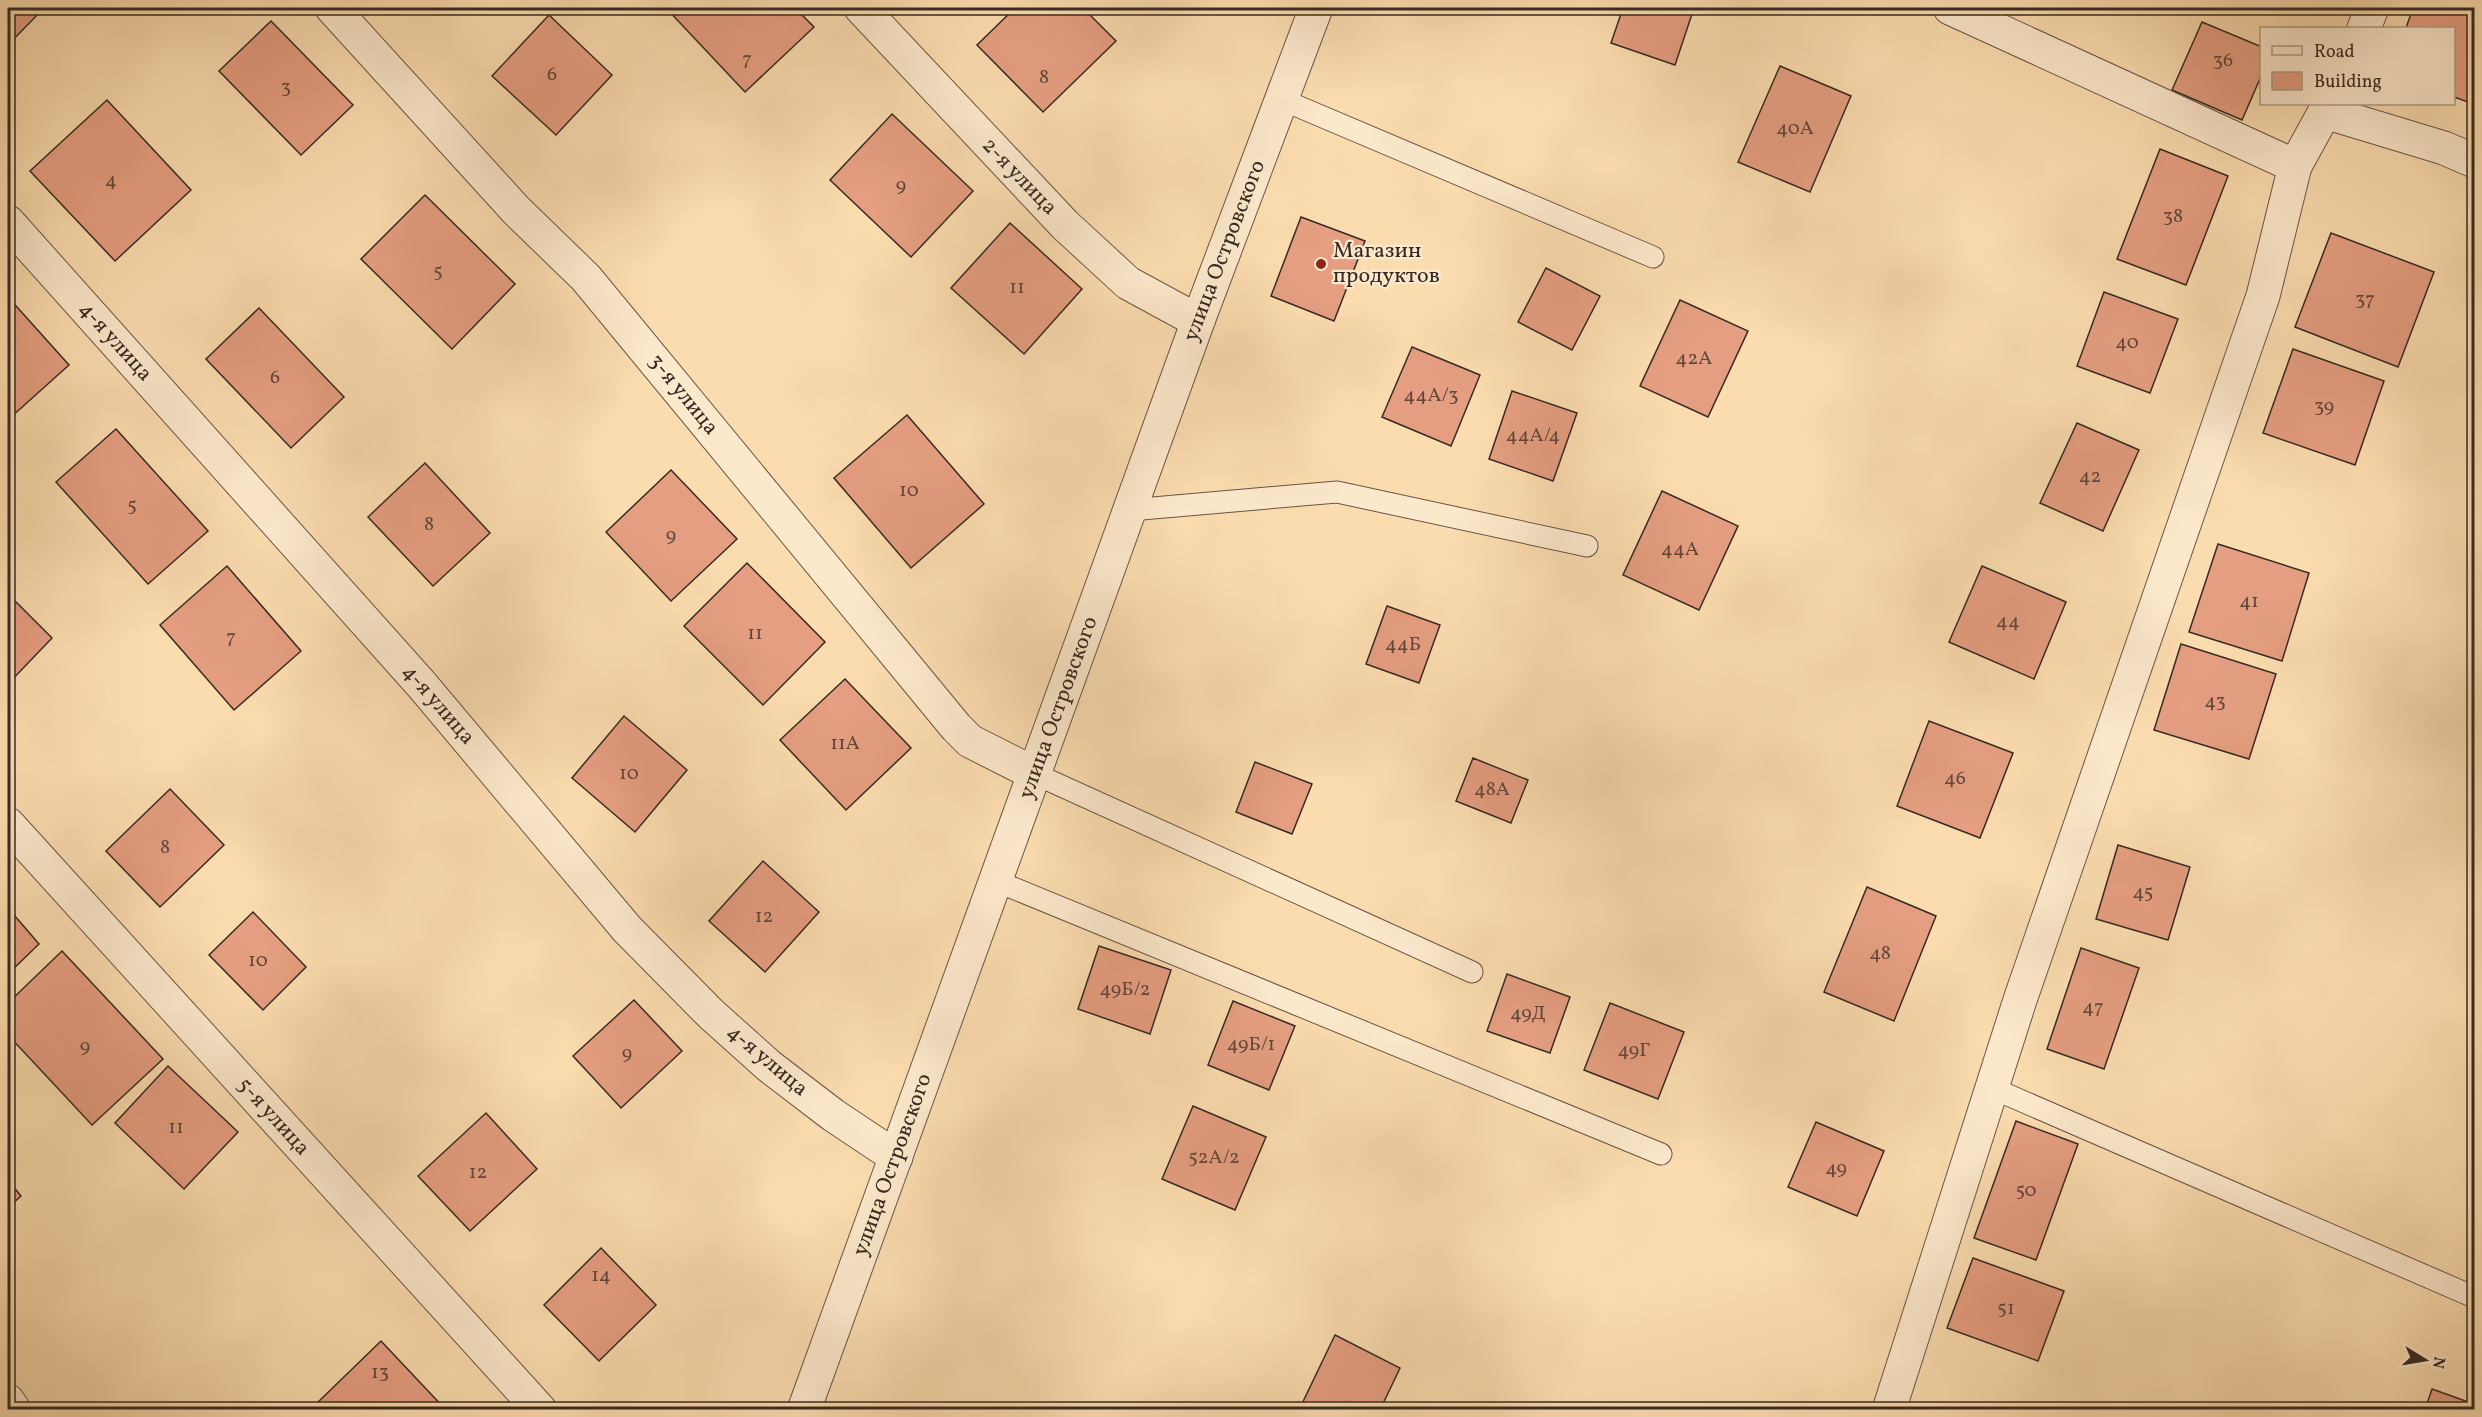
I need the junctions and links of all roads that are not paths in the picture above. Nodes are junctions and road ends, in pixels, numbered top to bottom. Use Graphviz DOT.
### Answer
graph roads {
  1 [pos="332,8"];
  2 [pos="861,8"];
  3 [pos="1316,8"];
  4 [pos="1950,8"];
  5 [pos="2372,8"];
  6 [pos="2364,27"];
  7 [pos="1283,99"];
  8 [pos="2327,108"];
  9 [pos="2475,161"];
  10 [pos="2295,166"];
  11 [pos="8,222"];
  12 [pos="1653,257"];
  13 [pos="1198,321"];
  14 [pos="1130,510"];
  15 [pos="1587,546"];
  16 [pos="1035,774"];
  17 [pos="8,824"];
  18 [pos="996,881"];
  19 [pos="1472,972"];
  20 [pos="1992,1088"];
  21 [pos="1661,1154"];
  22 [pos="896,1156"];
  23 [pos="2475,1297"];
  24 [pos="8,1401"];
  25 [pos="15,1410"];
  26 [pos="540,1410"];
  27 [pos="804,1410"];
  28 [pos="1889,1410"];
  1 -- 16 [label="street, 3-я улица"];
  2 -- 13 [label="street, 2-я улица"];
  3 -- 7 [label="street, улица Островского"];
  4 -- 10 [label="street"];
  5 -- 6 [label="street"];
  7 -- 12 [label="lane"];
  7 -- 13 [label="street, улица Островского"];
  8 -- 9 [label="street"];
  8 -- 10 [label="street"];
  10 -- 20 [label="street"];
  11 -- 22 [label="street, 4-я улица"];
  13 -- 14 [label="street, улица Островского"];
  14 -- 15 [label="lane"];
  14 -- 16 [label="street, улица Островского"];
  16 -- 18 [label="street, улица Островского"];
  16 -- 19 [label="lane"];
  17 -- 26 [label="street, 5-я улица"];
  18 -- 21 [label="lane"];
  18 -- 22 [label="street, улица Островского"];
  20 -- 23 [label="lane"];
  20 -- 28 [label="street"];
  22 -- 27 [label="street, улица Островского"];
  24 -- 25 [label="street"];
}
